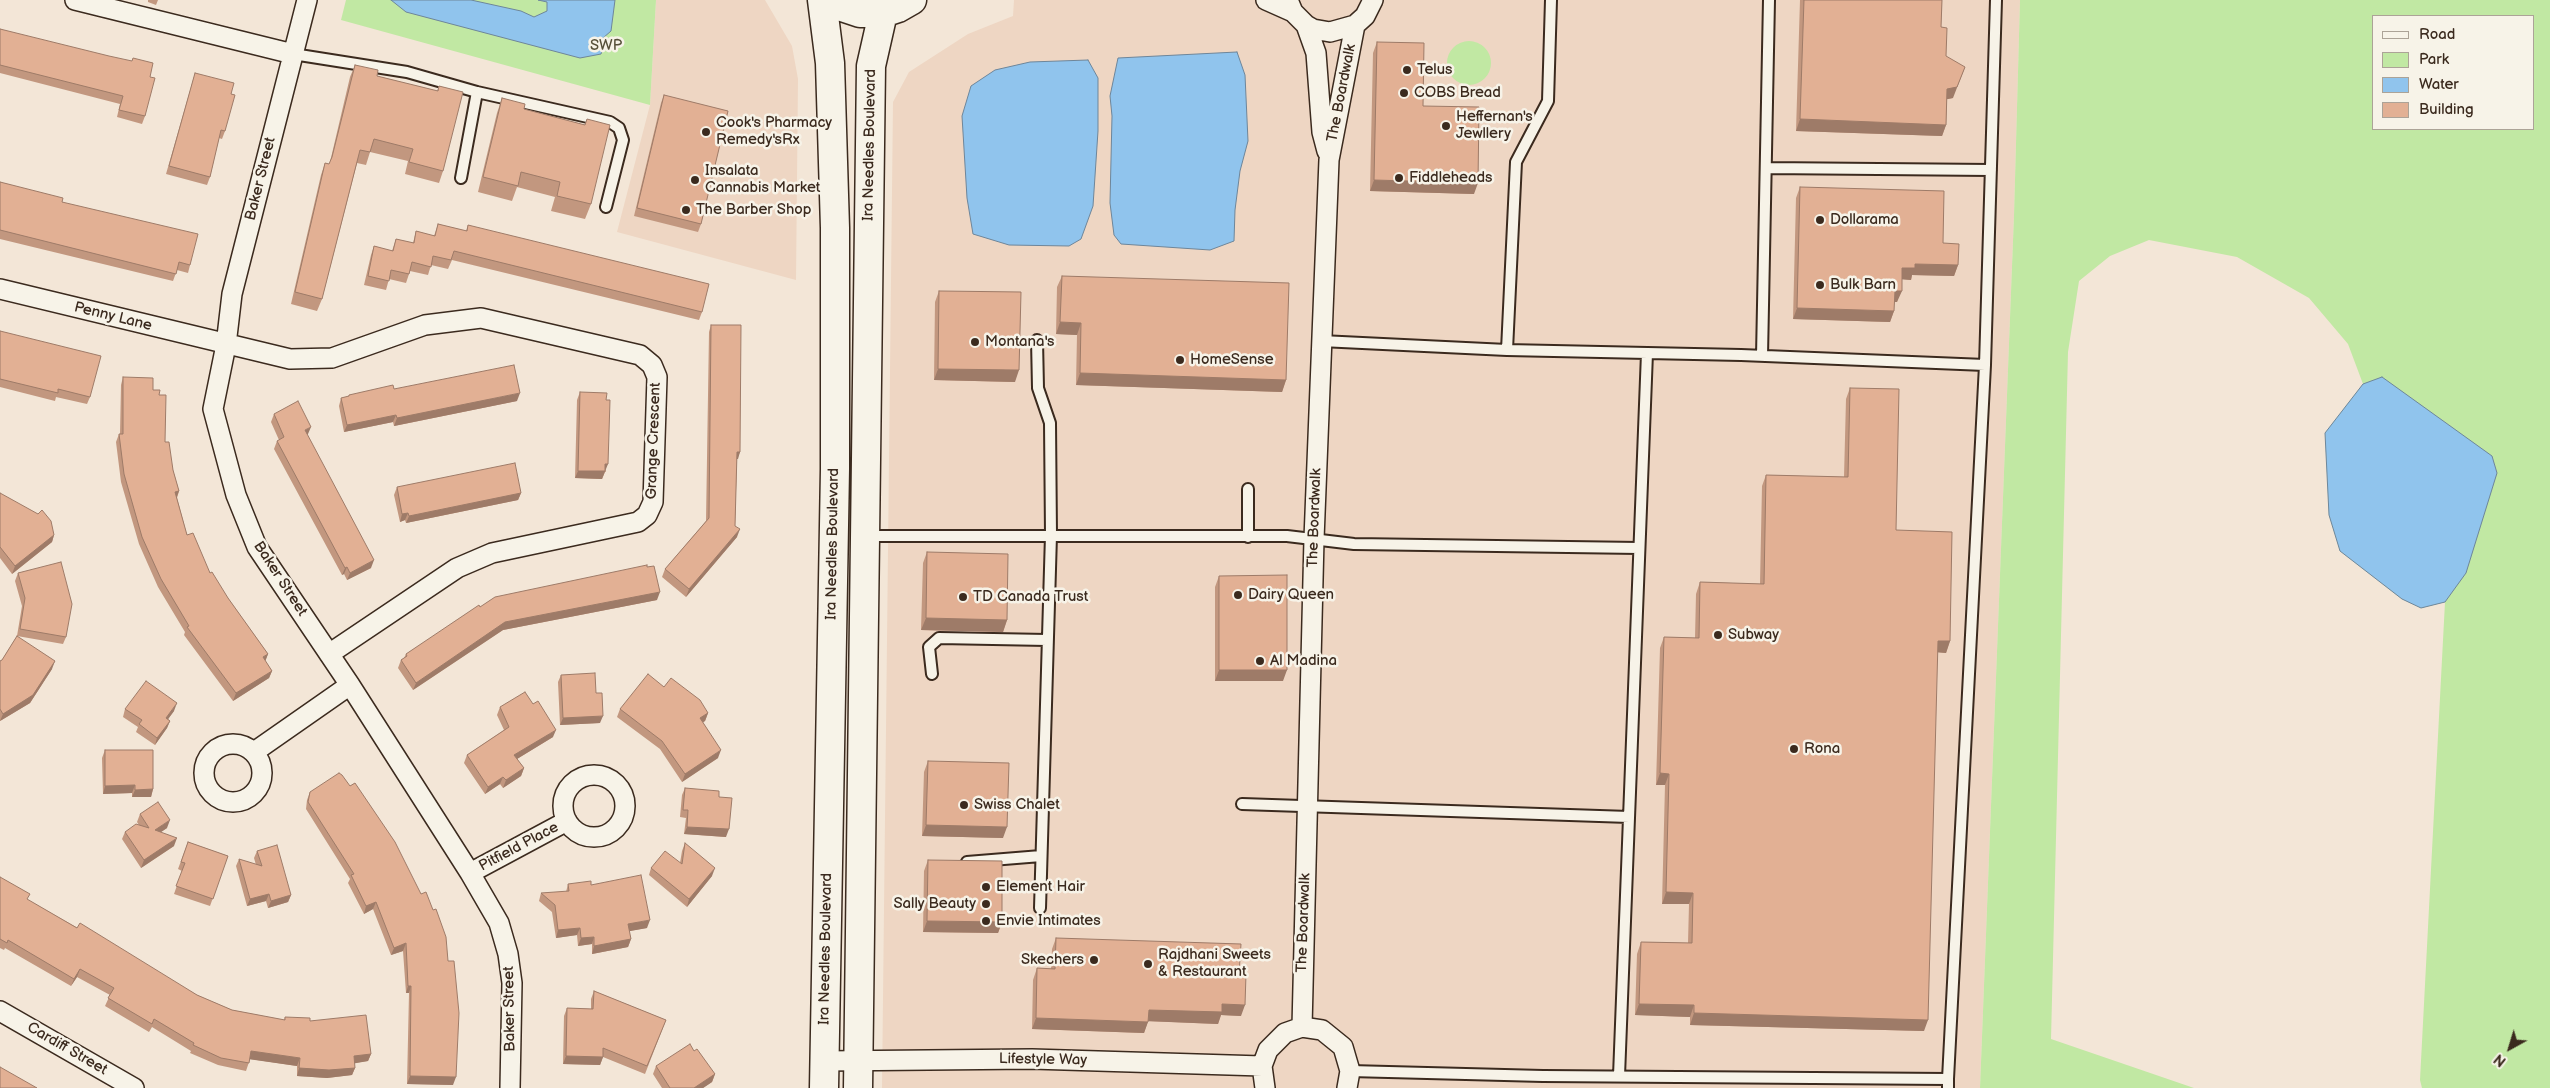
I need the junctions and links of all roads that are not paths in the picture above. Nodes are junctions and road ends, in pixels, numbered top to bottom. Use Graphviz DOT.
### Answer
graph roads {
  1 [pos="75,0"];
  2 [pos="306,0"];
  3 [pos="822,0"];
  4 [pos="831,0"];
  5 [pos="912,0"];
  6 [pos="1266,0"];
  7 [pos="1373,0"];
  8 [pos="1551,0"];
  9 [pos="1769,0"];
  10 [pos="1996,0"];
  11 [pos="1295,12"];
  12 [pos="883,13"];
  13 [pos="1354,25"];
  14 [pos="292,54"];
  15 [pos="477,92"];
  16 [pos="1329,160"];
  17 [pos="1766,168"];
  18 [pos="1991,170"];
  19 [pos="461,178"];
  20 [pos="606,208"];
  21 [pos="0,289"];
  22 [pos="1037,340"];
  23 [pos="1321,341"];
  24 [pos="226,345"];
  25 [pos="1507,350"];
  26 [pos="1647,353"];
  27 [pos="1762,356"];
  28 [pos="1985,365"];
  29 [pos="1248,488"];
  30 [pos="1051,535"];
  31 [pos="864,536"];
  32 [pos="1248,537"];
  33 [pos="1314,539"];
  34 [pos="1639,548"];
  35 [pos="1047,640"];
  36 [pos="329,654"];
  37 [pos="932,674"];
  38 [pos="350,685"];
  39 [pos="254,752"];
  40 [pos="1242,804"];
  41 [pos="1308,806"];
  42 [pos="1629,817"];
  43 [pos="567,821"];
  44 [pos="1041,856"];
  45 [pos="967,862"];
  46 [pos="470,873"];
  47 [pos="1040,908"];
  48 [pos="0,1010"];
  49 [pos="1302,1027"];
  50 [pos="858,1060"];
  51 [pos="824,1061"];
  52 [pos="1262,1066"];
  53 [pos="1543,1076"];
  54 [pos="1620,1076"];
  55 [pos="1349,1079"];
  56 [pos="1709,1083"];
  57 [pos="1948,1083"];
  58 [pos="129,1087"];
  59 [pos="510,1088"];
  60 [pos="824,1088"];
  61 [pos="858,1088"];
  62 [pos="1265,1088"];
  63 [pos="1543,1088"];
  1 -- 14 [label="street"];
  2 -- 14 [label="street, Baker Street"];
  3 -- 51 [label="main road, Ira Needles Boulevard"];
  4 -- 12 [label="main road"];
  5 -- 12 [label="main road"];
  6 -- 11 [label="street"];
  7 -- 13 [label="street"];
  8 -- 25 [label="lane"];
  9 -- 17 [label="lane"];
  10 -- 18 [label="lane"];
  11 -- 13 [label="street"];
  11 -- 16 [label="street, The Boardwalk"];
  12 -- 31 [label="main road, Ira Needles Boulevard"];
  13 -- 16 [label="street, The Boardwalk"];
  14 -- 15 [label="lane"];
  14 -- 24 [label="street, Baker Street"];
  15 -- 19 [label="lane"];
  15 -- 20 [label="lane"];
  16 -- 23 [label="street, The Boardwalk"];
  17 -- 18 [label="lane"];
  17 -- 27 [label="lane"];
  18 -- 28 [label="lane"];
  21 -- 24 [label="street, Penny Lane"];
  22 -- 30 [label="lane"];
  23 -- 25 [label="lane"];
  23 -- 33 [label="street, The Boardwalk"];
  24 -- 36 [label="street, Baker Street"];
  24 -- 36 [label="street, Grange Crescent"];
  25 -- 26 [label="lane"];
  26 -- 27 [label="lane"];
  26 -- 34 [label="lane"];
  27 -- 28 [label="lane"];
  28 -- 57 [label="lane"];
  29 -- 32 [label="lane"];
  30 -- 31 [label="lane"];
  30 -- 32 [label="lane"];
  30 -- 35 [label="lane"];
  31 -- 50 [label="main road, Ira Needles Boulevard"];
  32 -- 33 [label="lane"];
  33 -- 34 [label="lane"];
  33 -- 41 [label="street, The Boardwalk"];
  34 -- 42 [label="lane"];
  35 -- 37 [label="lane"];
  35 -- 44 [label="lane"];
  36 -- 38 [label="street, Baker Street"];
  38 -- 39 [label="street"];
  38 -- 46 [label="street, Baker Street"];
  40 -- 41 [label="lane"];
  41 -- 42 [label="lane"];
  41 -- 49 [label="street, The Boardwalk"];
  42 -- 54 [label="lane"];
  43 -- 46 [label="street, Pitfield Place"];
  44 -- 45 [label="lane"];
  44 -- 47 [label="lane"];
  46 -- 59 [label="street, Baker Street"];
  48 -- 58 [label="street, Cardiff Street"];
  49 -- 52 [label="street"];
  49 -- 55 [label="street"];
  50 -- 51 [label="street, Lifestyle Way"];
  50 -- 52 [label="street, Lifestyle Way"];
  50 -- 61 [label="main road, Ira Needles Boulevard"];
  51 -- 60 [label="main road, Ira Needles Boulevard"];
  52 -- 62 [label="street"];
  53 -- 54 [label="lane"];
  53 -- 55 [label="lane"];
  53 -- 63 [label="lane"];
  54 -- 56 [label="lane"];
  56 -- 57 [label="lane"];
}
